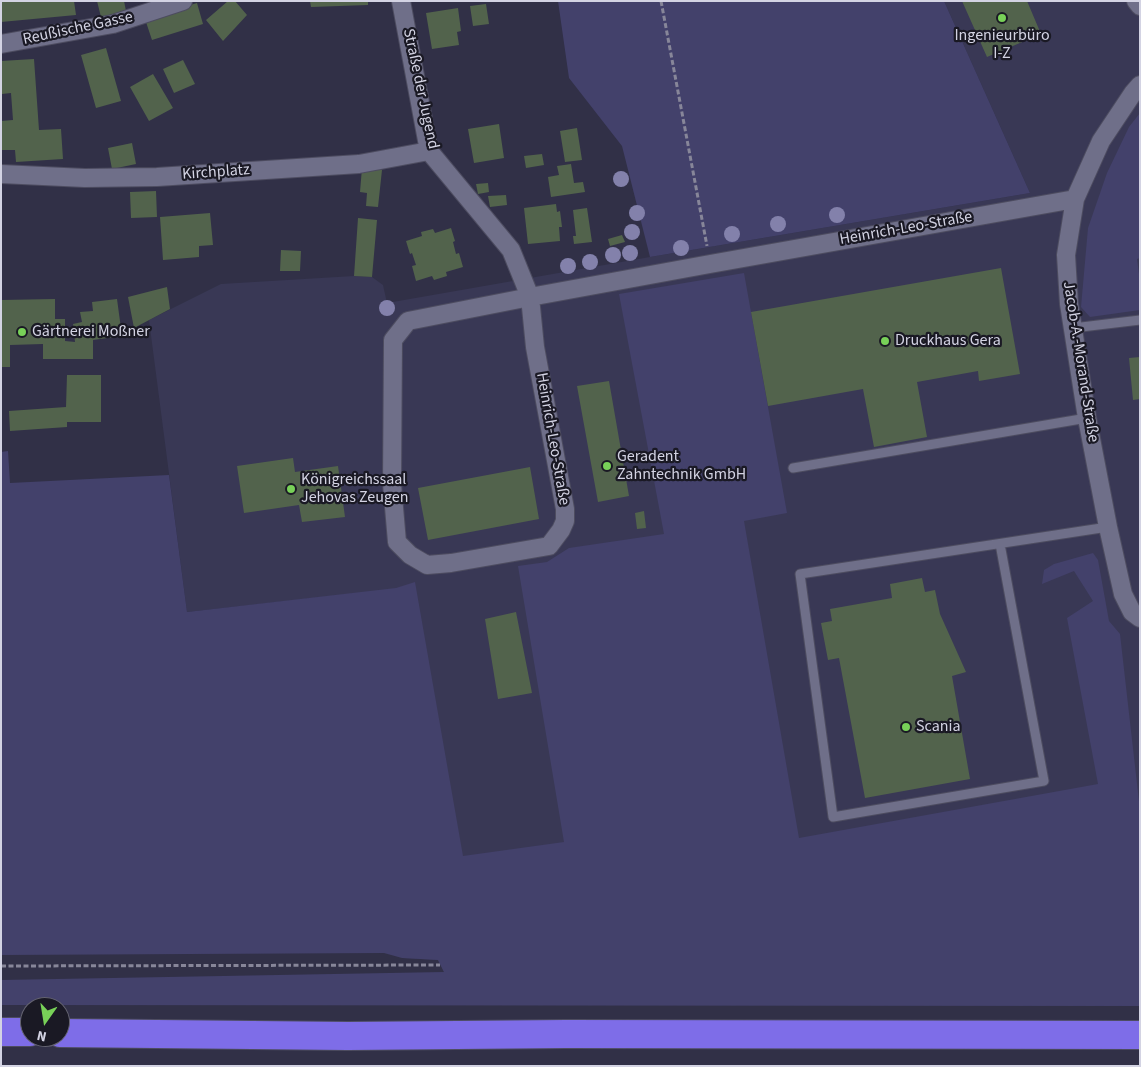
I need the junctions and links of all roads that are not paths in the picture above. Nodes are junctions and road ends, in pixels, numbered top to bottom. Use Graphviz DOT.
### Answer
graph roads {
  1 [pos="183,1"];
  2 [pos="402,1"];
  3 [pos="1136,1"];
  4 [pos="1140,6"];
  5 [pos="1,44"];
  6 [pos="1140,86"];
  7 [pos="429,151"];
  8 [pos="1,174"];
  9 [pos="1075,199"];
  10 [pos="530,296"];
  11 [pos="1140,320"];
  12 [pos="1073,328"];
  13 [pos="1088,418"];
  14 [pos="793,468"];
  15 [pos="1108,527"];
  16 [pos="1000,544"];
  17 [pos="1140,618"];
  18 [pos="1,1032"];
  19 [pos="20,1032"];
  20 [pos="70,1032"];
  21 [pos="1140,1035"];
  1 -- 5 [label="street, Reußische Gasse"];
  2 -- 7 [label="street, Straße der Jugend"];
  3 -- 4 [label="street"];
  6 -- 9 [label="street, Jacob-A.-Morand-Straße"];
  7 -- 8 [label="street, Kirchplatz"];
  7 -- 10 [label="street, Straße der Jugend"];
  9 -- 10 [label="street, Heinrich-Leo-Straße"];
  9 -- 12 [label="street, Jacob-A.-Morand-Straße"];
  10 -- 10 [label="street, Heinrich-Leo-Straße"];
  11 -- 12 [label="lane"];
  12 -- 13 [label="street, Jacob-A.-Morand-Straße"];
  13 -- 14 [label="lane"];
  13 -- 15 [label="street, Jacob-A.-Morand-Straße"];
  15 -- 16 [label="lane"];
  15 -- 17 [label="street, Jacob-A.-Morand-Straße"];
  16 -- 16 [label="lane"];
  18 -- 19 [label="highway"];
  20 -- 21 [label="highway"];
}
